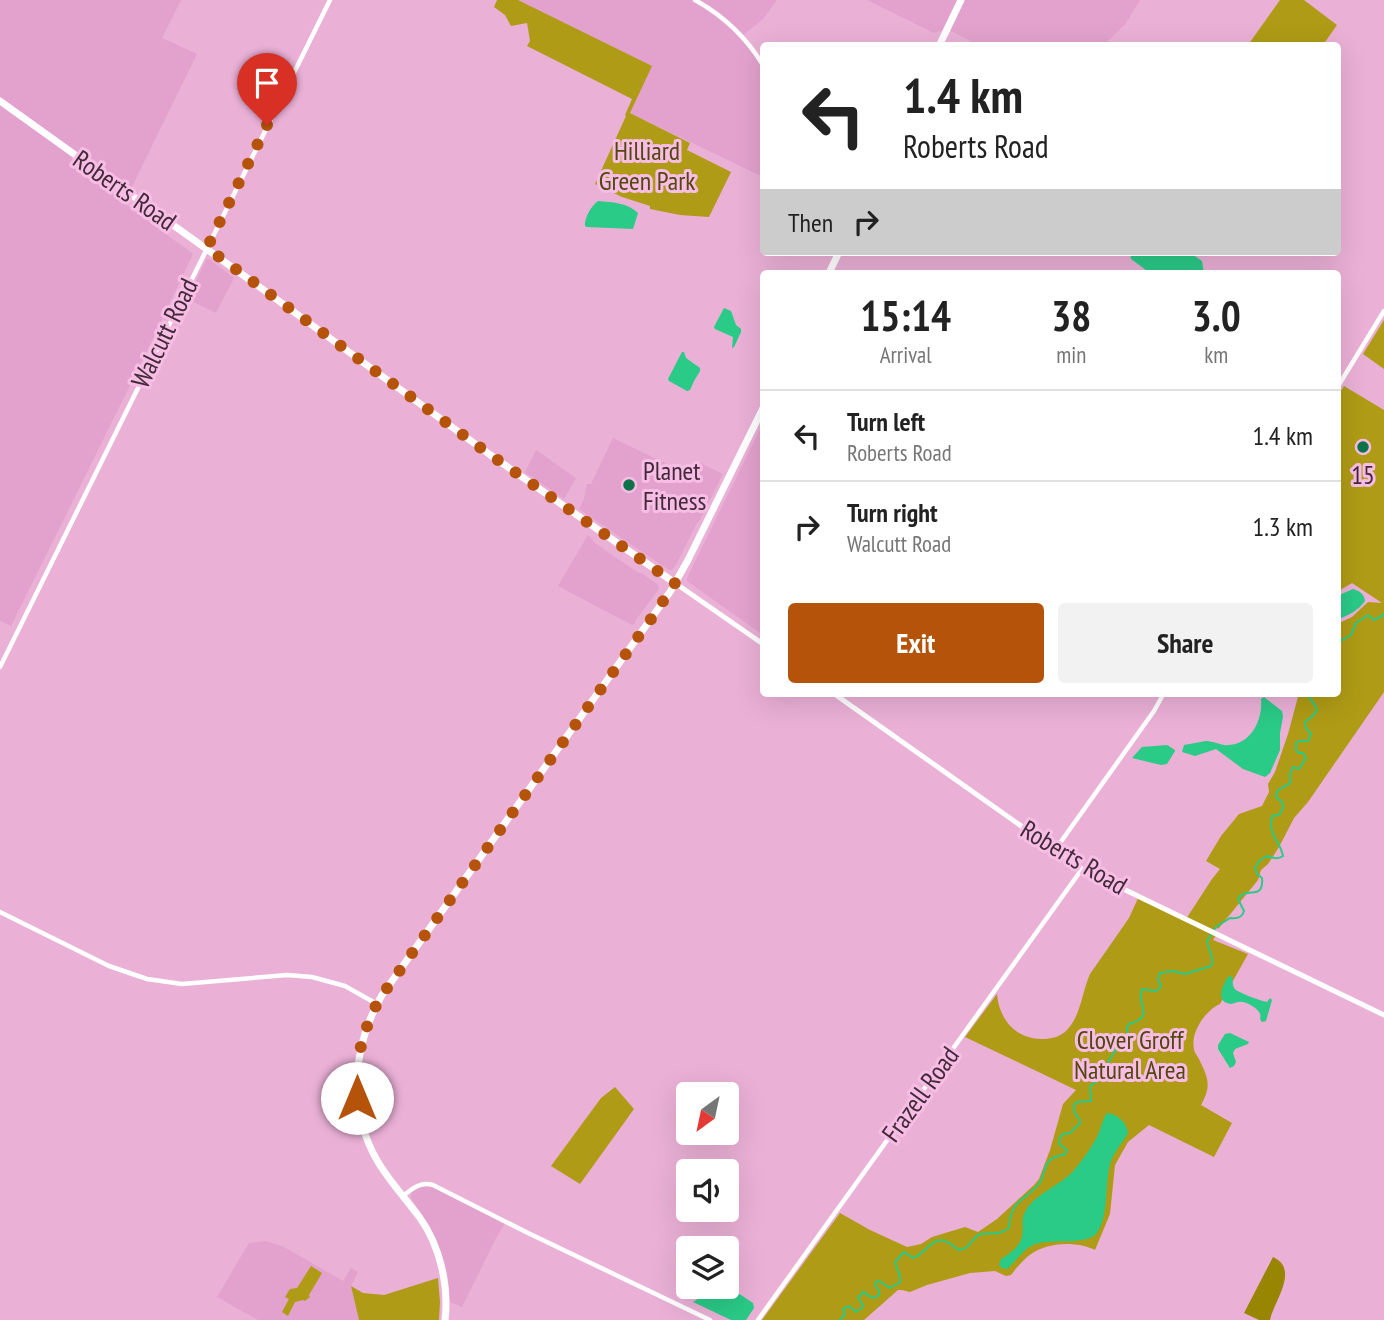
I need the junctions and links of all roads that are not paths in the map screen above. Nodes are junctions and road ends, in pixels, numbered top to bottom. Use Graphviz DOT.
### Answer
graph roads {
  1 [pos="330,0"];
  2 [pos="695,0"];
  3 [pos="961,0"];
  4 [pos="941,42"];
  5 [pos="760,60"];
  6 [pos="0,101"];
  7 [pos="207,248"];
  8 [pos="1384,311"];
  9 [pos="1341,381"];
  10 [pos="760,414"];
  11 [pos="675,583"];
  12 [pos="760,642"];
  13 [pos="0,667"];
  14 [pos="839,697"];
  15 [pos="1162,697"];
  16 [pos="1055,850"];
  17 [pos="1082,869"];
  18 [pos="0,912"];
  19 [pos="377,1004"];
  20 [pos="1384,1016"];
  21 [pos="402,1196"];
  22 [pos="445,1320"];
  23 [pos="710,1320"];
  24 [pos="758,1320"];
  1 -- 7 [label="street, Walcutt Road"];
  2 -- 5 [label="street"];
  3 -- 4 [label="main road"];
  6 -- 7 [label="main road, Roberts Road"];
  7 -- 11 [label="main road, Roberts Road"];
  7 -- 13 [label="street, Walcutt Road"];
  8 -- 9 [label="street"];
  10 -- 11 [label="main road"];
  11 -- 12 [label="main road, Roberts Road"];
  11 -- 19 [label="main road"];
  14 -- 16 [label="main road, Roberts Road"];
  15 -- 16 [label="street"];
  16 -- 17 [label="main road, Roberts Road"];
  17 -- 20 [label="main road, Roberts Road"];
  17 -- 24 [label="street, Frazell Road"];
  18 -- 19 [label="street"];
  19 -- 21 [label="main road"];
  21 -- 22 [label="main road"];
  21 -- 23 [label="street"];
}
